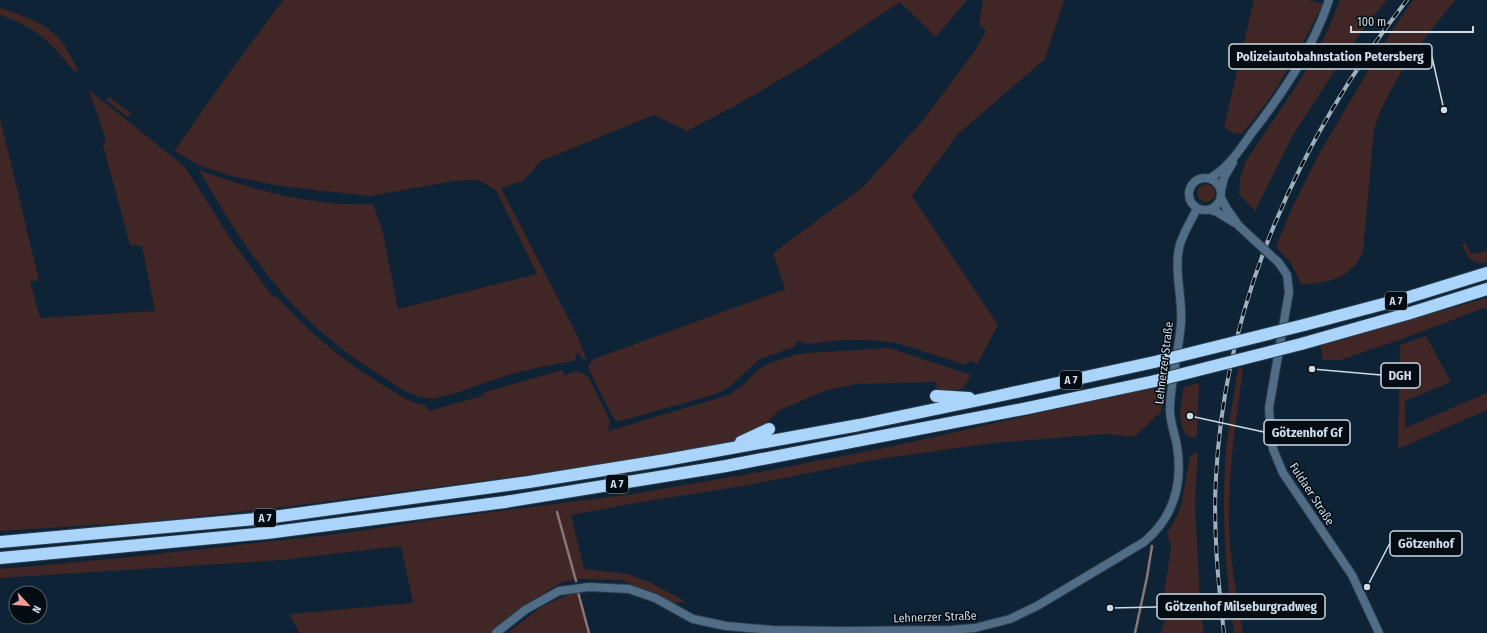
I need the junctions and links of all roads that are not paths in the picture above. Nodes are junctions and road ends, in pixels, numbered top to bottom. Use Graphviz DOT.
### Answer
graph roads {
  1 [pos="1330,0"];
  2 [pos="1242,148"];
  3 [pos="1210,178"];
  4 [pos="1221,194"];
  5 [pos="1197,209"];
  6 [pos="1210,210"];
  7 [pos="1239,226"];
  8 [pos="1487,273"];
  9 [pos="1487,289"];
  10 [pos="936,396"];
  11 [pos="984,399"];
  12 [pos="769,429"];
  13 [pos="723,450"];
  14 [pos="0,542"];
  15 [pos="0,558"];
  16 [pos="496,633"];
  17 [pos="1379,633"];
  1 -- 2 [label="street"];
  2 -- 3 [label="street"];
  2 -- 4 [label="street"];
  3 -- 4 [label="street"];
  3 -- 5 [label="street"];
  4 -- 6 [label="street"];
  4 -- 7 [label="street"];
  5 -- 6 [label="street"];
  5 -- 16 [label="street, Lehnerzer Straße"];
  6 -- 7 [label="street"];
  7 -- 17 [label="street, Fuldaer Straße, bridge"];
  8 -- 11 [label="highway, A 7, bridge"];
  9 -- 15 [label="highway, A 7, bridge"];
  10 -- 11 [label="highway"];
  11 -- 13 [label="highway, A 7"];
  12 -- 13 [label="highway"];
  13 -- 14 [label="highway, A 7"];
}
